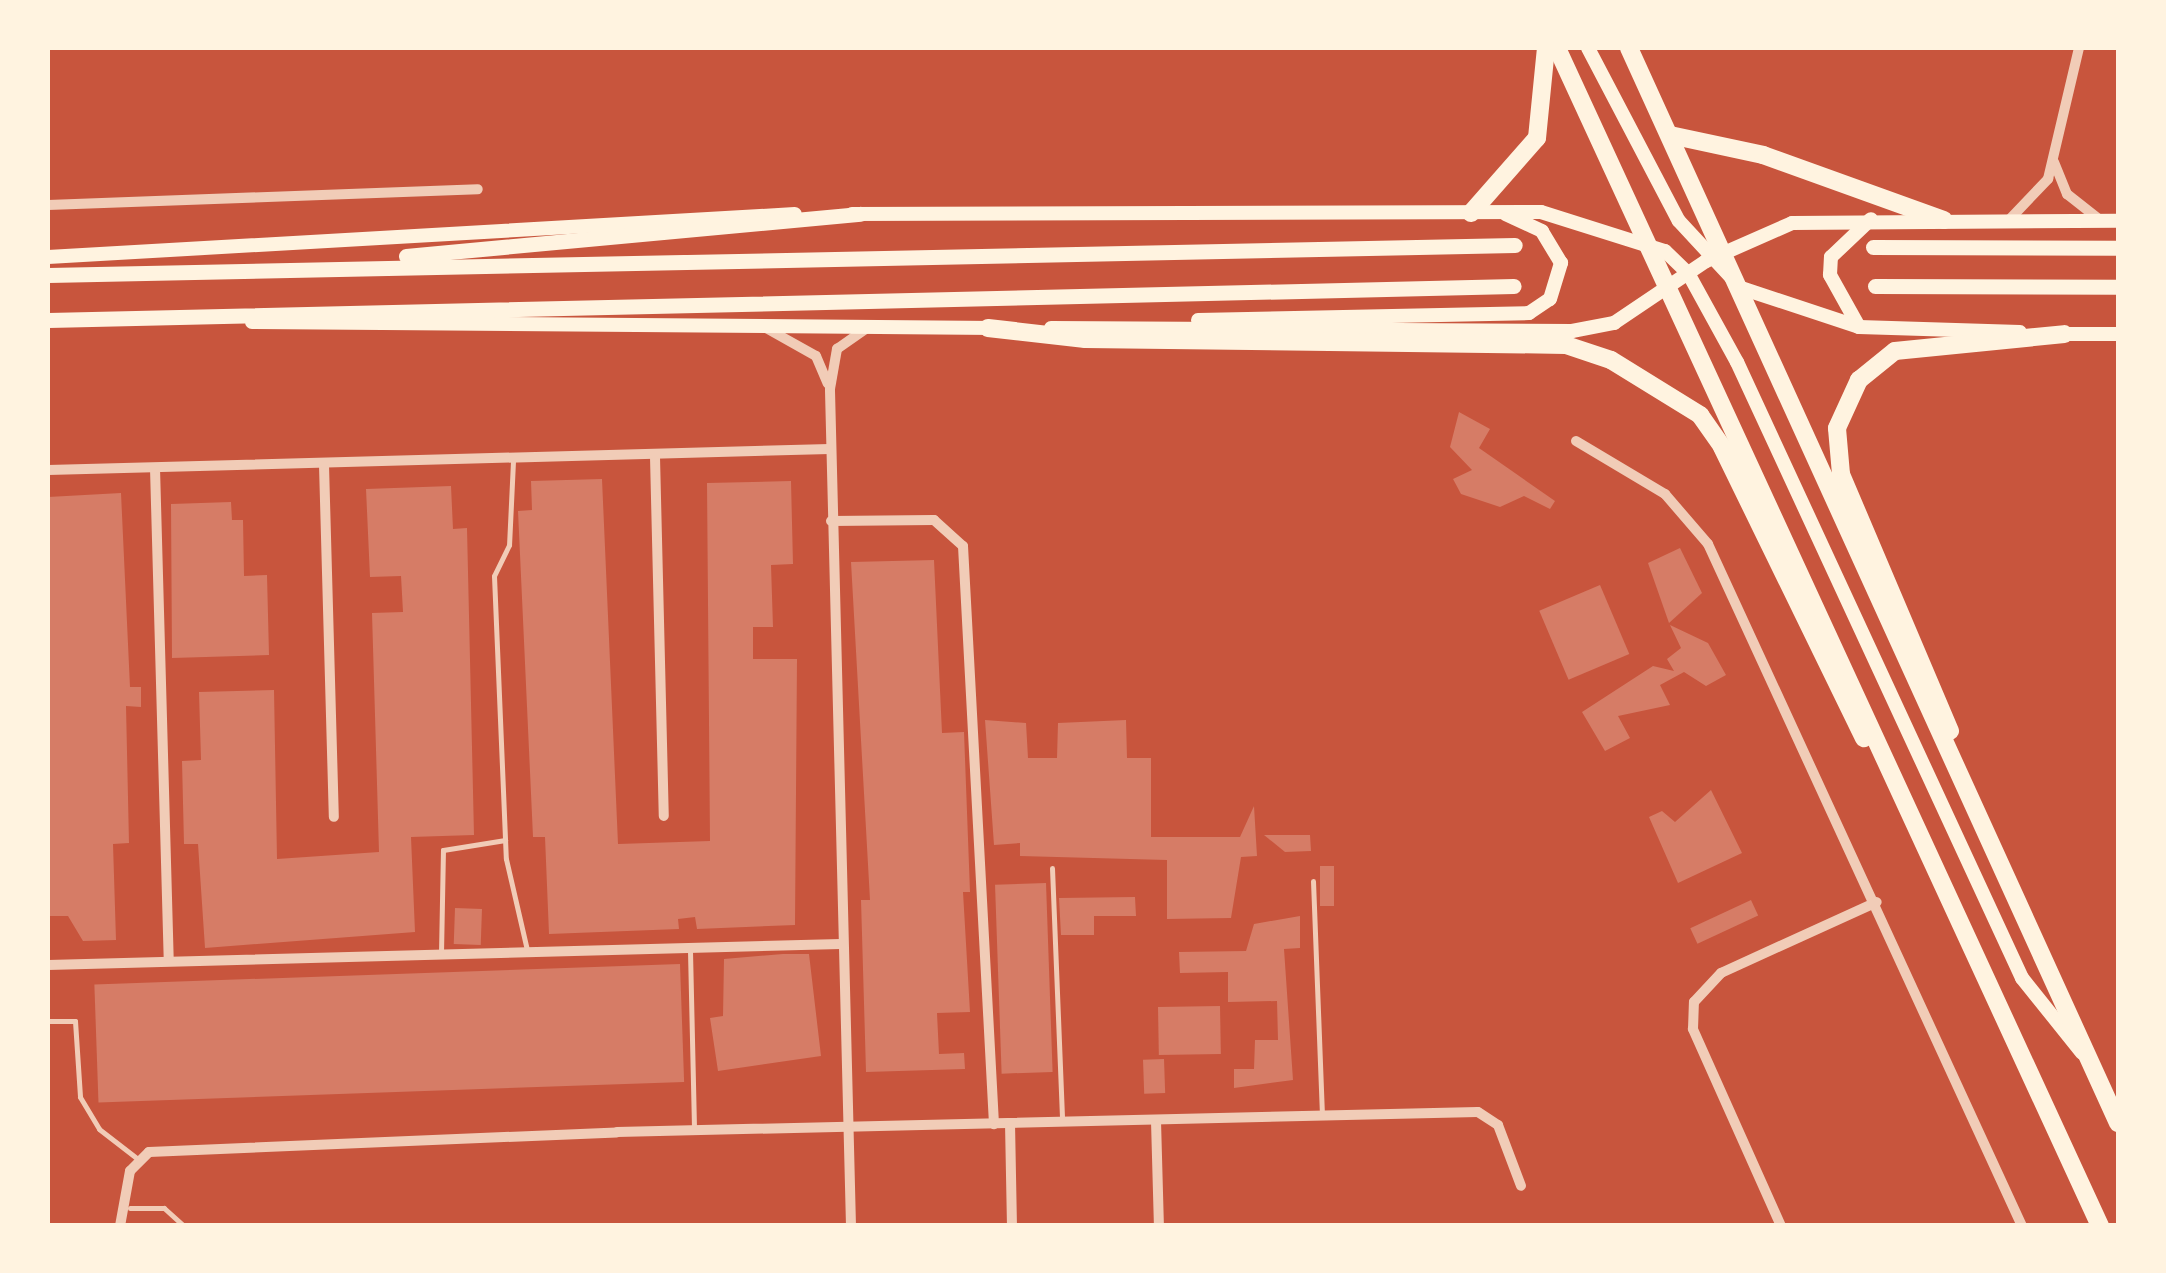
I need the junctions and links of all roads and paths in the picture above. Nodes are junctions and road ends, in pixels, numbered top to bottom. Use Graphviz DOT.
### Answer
graph roads {
  1 [pos="1546,48"];
  2 [pos="1558,48"];
  3 [pos="1588,48"];
  4 [pos="1629,48"];
  5 [pos="2079,48"];
  6 [pos="1670,136"];
  7 [pos="2054,161"];
  8 [pos="478,190"];
  9 [pos="48,205"];
  10 [pos="1502,212"];
  11 [pos="1470,213"];
  12 [pos="860,214"];
  13 [pos="1872,218"];
  14 [pos="1944,220"];
  15 [pos="2009,220"];
  16 [pos="2100,220"];
  17 [pos="2118,221"];
  18 [pos="1647,241"];
  19 [pos="1515,245"];
  20 [pos="1873,247"];
  21 [pos="2118,248"];
  22 [pos="1725,250"];
  23 [pos="48,257"];
  24 [pos="1706,261"];
  25 [pos="194,272"];
  26 [pos="1688,273"];
  27 [pos="48,276"];
  28 [pos="1514,286"];
  29 [pos="1875,286"];
  30 [pos="2118,287"];
  31 [pos="1668,288"];
  32 [pos="1741,288"];
  33 [pos="146,316"];
  34 [pos="48,320"];
  35 [pos="1859,327"];
  36 [pos="766,328"];
  37 [pos="869,328"];
  38 [pos="988,328"];
  39 [pos="1148,329"];
  40 [pos="2064,334"];
  41 [pos="2118,334"];
  42 [pos="830,389"];
  43 [pos="1576,441"];
  44 [pos="830,449"];
  45 [pos="655,456"];
  46 [pos="513,461"];
  47 [pos="324,465"];
  48 [pos="155,468"];
  49 [pos="48,470"];
  50 [pos="832,521"];
  51 [pos="1956,766"];
  52 [pos="1891,776"];
  53 [pos="664,816"];
  54 [pos="334,817"];
  55 [pos="505,840"];
  56 [pos="1052,868"];
  57 [pos="1313,881"];
  58 [pos="1877,902"];
  59 [pos="841,944"];
  60 [pos="690,951"];
  61 [pos="441,956"];
  62 [pos="528,956"];
  63 [pos="169,960"];
  64 [pos="48,964"];
  65 [pos="48,1021"];
  66 [pos="2091,1063"];
  67 [pos="1322,1120"];
  68 [pos="1156,1121"];
  69 [pos="1062,1122"];
  70 [pos="1010,1123"];
  71 [pos="2118,1123"];
  72 [pos="994,1124"];
  73 [pos="849,1129"];
  74 [pos="694,1131"];
  75 [pos="138,1160"];
  76 [pos="1522,1186"];
  77 [pos="130,1208"];
  78 [pos="120,1226"];
  79 [pos="184,1226"];
  80 [pos="851,1226"];
  81 [pos="1012,1226"];
  82 [pos="1160,1226"];
  83 [pos="1781,1226"];
  84 [pos="2022,1226"];
  85 [pos="2100,1226"];
  1 -- 11 [label="highway"];
  2 -- 18 [label="highway"];
  3 -- 24 [label="main road"];
  4 -- 6 [label="highway"];
  5 -- 7 [label="street"];
  6 -- 14 [label="highway"];
  6 -- 22 [label="highway"];
  7 -- 15 [label="street"];
  7 -- 16 [label="street"];
  8 -- 9 [label="street"];
  10 -- 11 [label="main road"];
  10 -- 18 [label="main road"];
  10 -- 39 [label="main road"];
  11 -- 12 [label="main road"];
  12 -- 23 [label="main road"];
  12 -- 25 [label="main road"];
  13 -- 14 [label="main road"];
  13 -- 22 [label="main road"];
  13 -- 35 [label="main road"];
  14 -- 15 [label="main road"];
  15 -- 16 [label="main road"];
  16 -- 17 [label="main road"];
  18 -- 26 [label="main road"];
  18 -- 31 [label="highway"];
  19 -- 25 [label="main road"];
  20 -- 21 [label="main road"];
  22 -- 24 [label="main road"];
  22 -- 32 [label="highway"];
  24 -- 26 [label="main road"];
  24 -- 32 [label="main road"];
  25 -- 27 [label="main road"];
  26 -- 31 [label="main road"];
  26 -- 66 [label="main road"];
  28 -- 33 [label="main road"];
  29 -- 30 [label="main road"];
  31 -- 39 [label="main road"];
  31 -- 52 [label="highway"];
  32 -- 35 [label="main road"];
  32 -- 51 [label="highway"];
  33 -- 34 [label="main road"];
  33 -- 36 [label="main road"];
  35 -- 40 [label="main road"];
  36 -- 37 [label="main road"];
  36 -- 42 [label="street"];
  37 -- 38 [label="main road"];
  37 -- 42 [label="street"];
  38 -- 39 [label="main road"];
  38 -- 52 [label="highway"];
  40 -- 41 [label="main road"];
  40 -- 51 [label="highway"];
  42 -- 44 [label="street"];
  43 -- 58 [label="street"];
  44 -- 45 [label="street"];
  44 -- 50 [label="street"];
  45 -- 46 [label="street"];
  45 -- 53 [label="street"];
  46 -- 47 [label="street"];
  46 -- 55 [label="lane"];
  47 -- 48 [label="street"];
  47 -- 54 [label="street"];
  48 -- 49 [label="street"];
  48 -- 63 [label="street"];
  50 -- 59 [label="street"];
  50 -- 72 [label="street"];
  51 -- 66 [label="highway"];
  52 -- 85 [label="highway"];
  55 -- 61 [label="lane"];
  55 -- 62 [label="lane"];
  56 -- 69 [label="lane"];
  57 -- 67 [label="lane"];
  58 -- 83 [label="street"];
  58 -- 84 [label="street"];
  59 -- 60 [label="street"];
  59 -- 73 [label="street"];
  60 -- 62 [label="street"];
  60 -- 74 [label="lane"];
  61 -- 62 [label="street"];
  61 -- 63 [label="street"];
  63 -- 64 [label="street"];
  65 -- 75 [label="lane"];
  66 -- 71 [label="highway"];
  67 -- 68 [label="street"];
  67 -- 76 [label="street"];
  68 -- 69 [label="street"];
  68 -- 82 [label="street"];
  69 -- 70 [label="street"];
  70 -- 72 [label="street"];
  70 -- 81 [label="street"];
  72 -- 73 [label="street"];
  73 -- 74 [label="street"];
  73 -- 80 [label="street"];
  74 -- 75 [label="street"];
  75 -- 77 [label="street"];
  77 -- 78 [label="street"];
  77 -- 79 [label="lane"];
}
